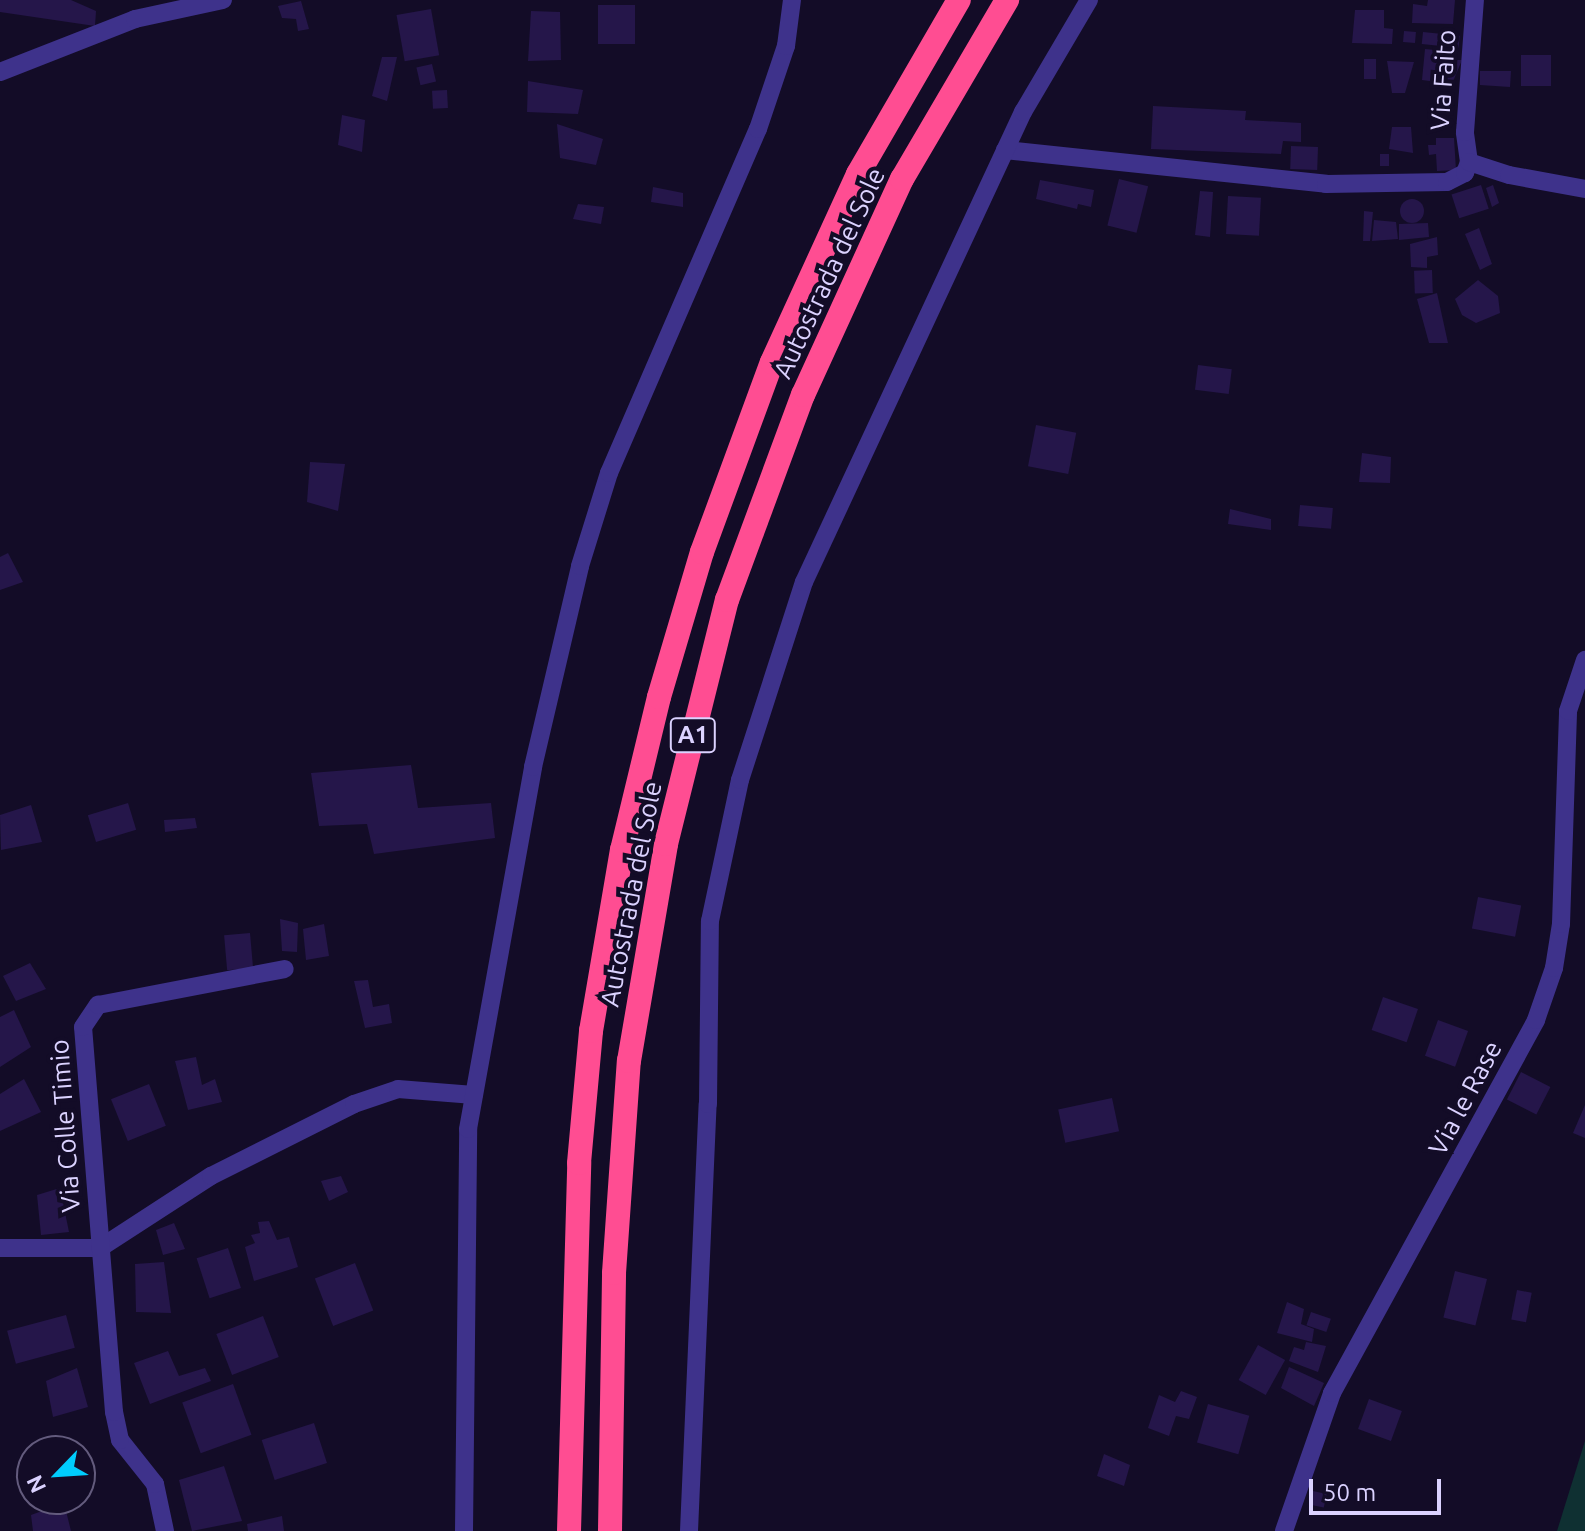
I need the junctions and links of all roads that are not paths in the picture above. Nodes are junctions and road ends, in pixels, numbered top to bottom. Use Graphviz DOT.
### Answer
graph roads {
  1 [pos="223,0"];
  2 [pos="792,0"];
  3 [pos="959,0"];
  4 [pos="1007,0"];
  5 [pos="1089,0"];
  6 [pos="1475,0"];
  7 [pos="0,72"];
  8 [pos="1005,150"];
  9 [pos="1469,162"];
  10 [pos="1585,189"];
  11 [pos="1585,660"];
  12 [pos="285,969"];
  13 [pos="474,1095"];
  14 [pos="0,1248"];
  15 [pos="100,1248"];
  16 [pos="165,1531"];
  17 [pos="464,1531"];
  18 [pos="569,1531"];
  19 [pos="610,1531"];
  20 [pos="689,1531"];
  21 [pos="1284,1531"];
  1 -- 7 [label="street"];
  2 -- 13 [label="street"];
  3 -- 18 [label="highway, Autostrada del Sole / A1"];
  4 -- 19 [label="highway, Autostrada del Sole / A1"];
  5 -- 8 [label="street"];
  6 -- 9 [label="street, Via Faito"];
  8 -- 9 [label="street"];
  8 -- 20 [label="street"];
  9 -- 10 [label="street"];
  11 -- 21 [label="street, Via le Rase"];
  12 -- 15 [label="street, Via Colle Timio"];
  13 -- 15 [label="street, Via Colle Timio"];
  13 -- 17 [label="street"];
  14 -- 15 [label="street, Via Colle Timio"];
  15 -- 16 [label="street, Via Colle Timio"];
}
